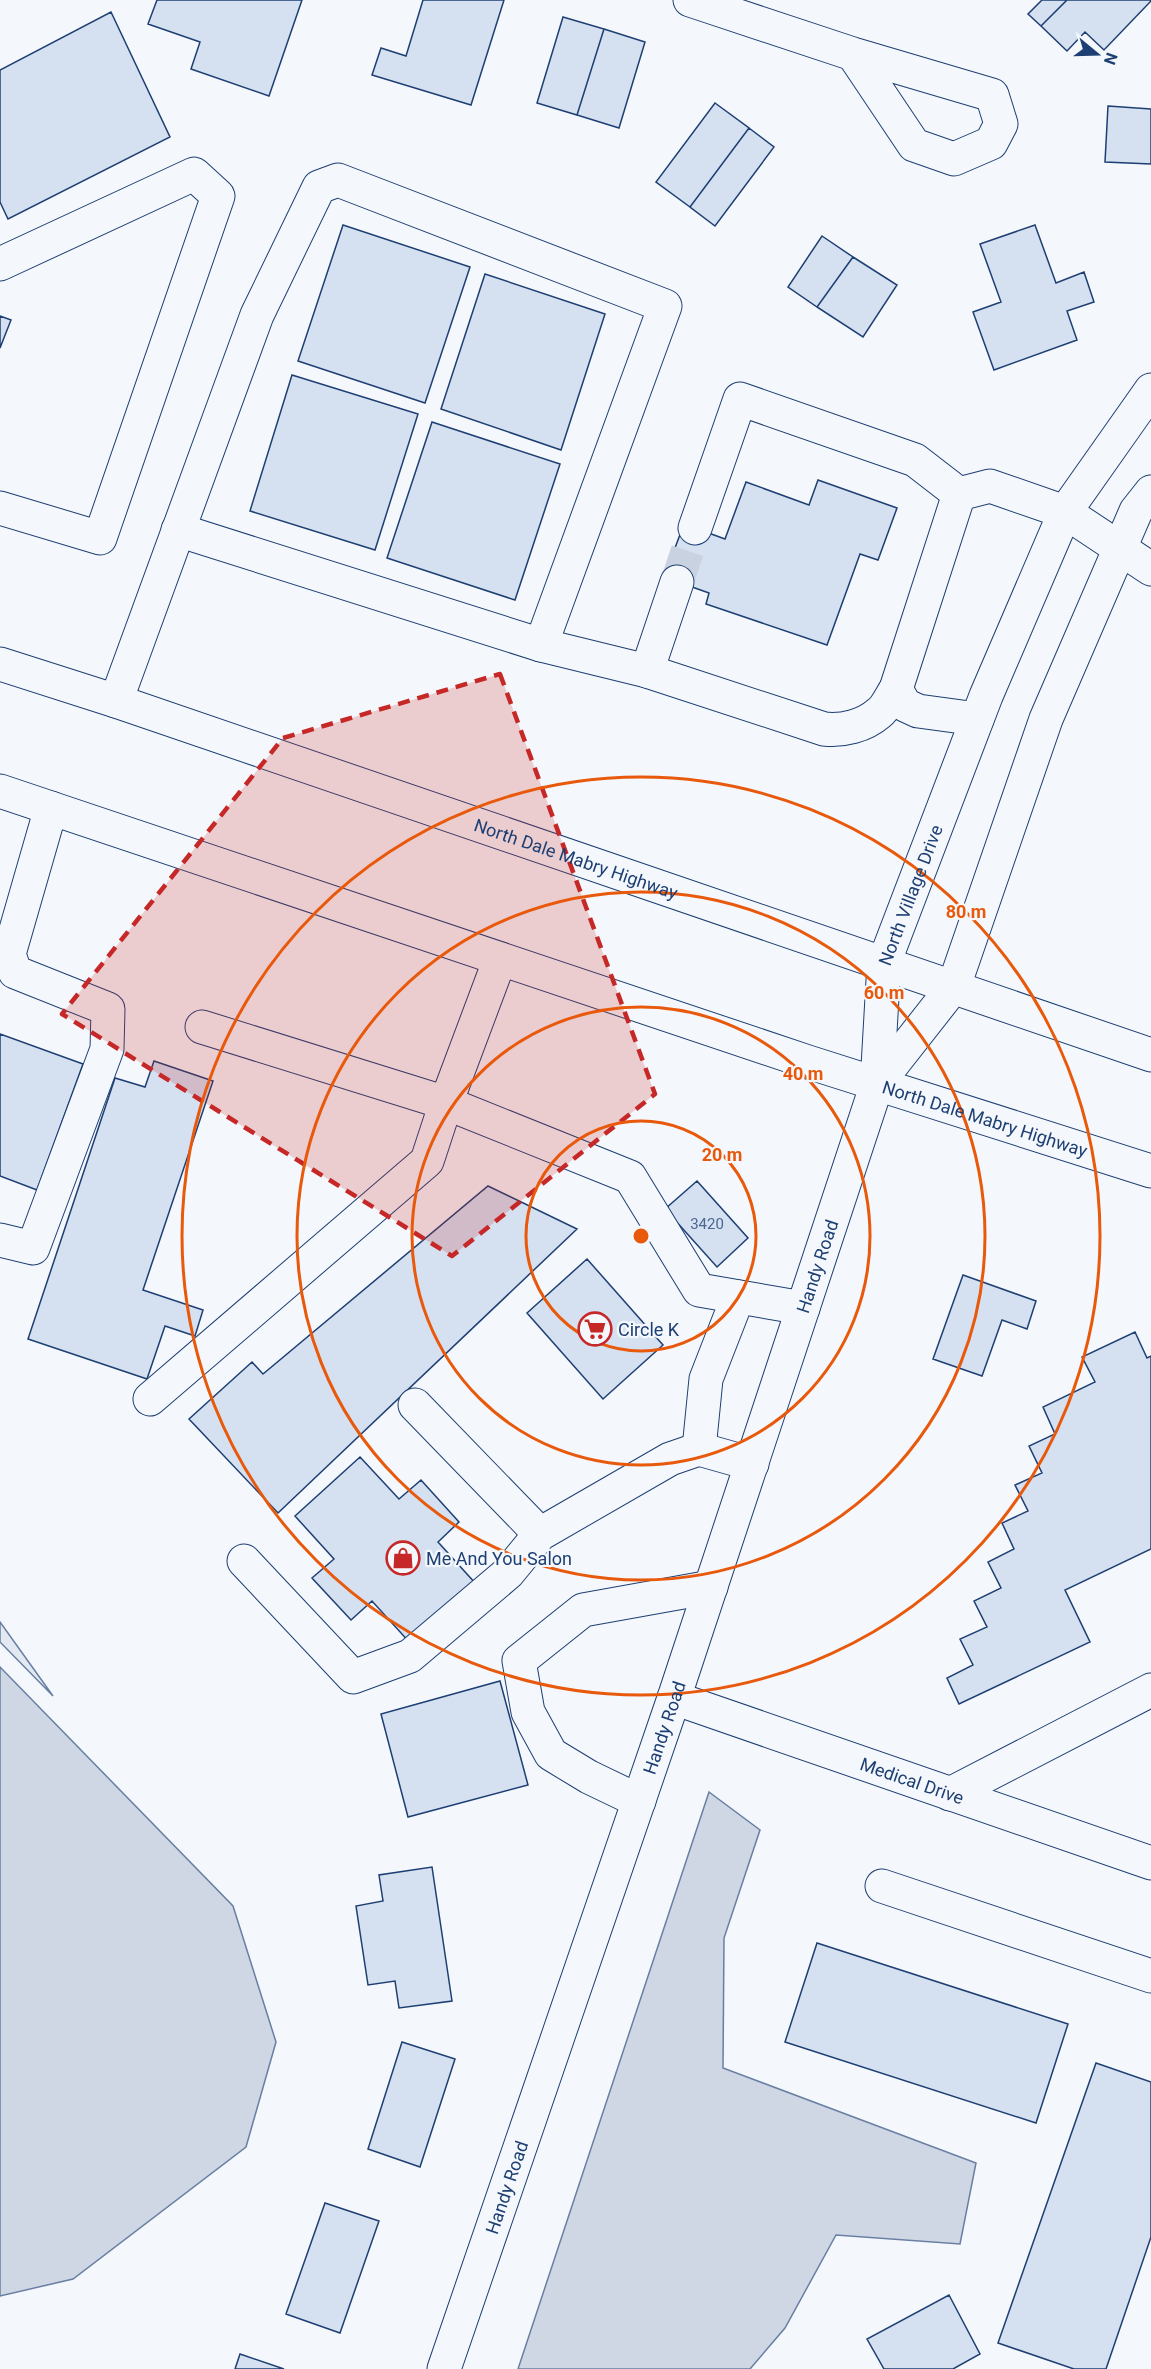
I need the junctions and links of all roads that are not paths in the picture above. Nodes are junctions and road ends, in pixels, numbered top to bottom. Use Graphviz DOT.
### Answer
graph roads {
  1 [pos="690,0"];
  2 [pos="853,54"];
  3 [pos="0,264"];
  4 [pos="1151,390"];
  5 [pos="1151,492"];
  6 [pos="959,494"];
  7 [pos="0,508"];
  8 [pos="1065,512"];
  9 [pos="696,528"];
  10 [pos="178,530"];
  11 [pos="1120,549"];
  12 [pos="1151,569"];
  13 [pos="677,582"];
  14 [pos="541,645"];
  15 [pos="0,664"];
  16 [pos="647,671"];
  17 [pos="896,689"];
  18 [pos="116,701"];
  19 [pos="977,719"];
  20 [pos="0,791"];
  21 [pos="51,808"];
  22 [pos="5,955"];
  23 [pos="500,959"];
  24 [pos="884,963"];
  25 [pos="954,986"];
  26 [pos="202,1026"];
  27 [pos="1151,1055"];
  28 [pos="877,1084"];
  29 [pos="446,1103"];
  30 [pos="1151,1171"];
  31 [pos="0,1240"];
  32 [pos="738,1297"];
  33 [pos="803,1308"];
  34 [pos="150,1399"];
  35 [pos="415,1405"];
  36 [pos="699,1449"];
  37 [pos="752,1464"];
  38 [pos="540,1534"];
  39 [pos="244,1561"];
  40 [pos="711,1587"];
  41 [pos="1151,1690"];
  42 [pos="674,1698"];
  43 [pos="950,1794"];
  44 [pos="639,1801"];
  45 [pos="1149,1861"];
  46 [pos="882,1886"];
  47 [pos="1151,1976"];
  48 [pos="444,2369"];
  1 -- 2 [label="street"];
  3 -- 7 [label="street"];
  4 -- 8 [label="street, North Village Drive"];
  5 -- 11 [label="street"];
  6 -- 8 [label="street"];
  6 -- 9 [label="street"];
  6 -- 17 [label="street"];
  8 -- 11 [label="street"];
  8 -- 19 [label="street, North Village Drive"];
  10 -- 14 [label="street"];
  10 -- 14 [label="street"];
  10 -- 18 [label="street"];
  11 -- 12 [label="street"];
  11 -- 25 [label="street"];
  13 -- 16 [label="street"];
  14 -- 16 [label="street"];
  15 -- 18 [label="street, North Dale Mabry Highway"];
  16 -- 17 [label="street"];
  17 -- 19 [label="street"];
  18 -- 24 [label="street, North Dale Mabry Highway"];
  19 -- 24 [label="street, North Village Drive"];
  20 -- 21 [label="street, North Dale Mabry Highway"];
  21 -- 22 [label="street"];
  21 -- 23 [label="street, North Dale Mabry Highway"];
  22 -- 31 [label="street"];
  23 -- 28 [label="street, North Dale Mabry Highway"];
  23 -- 29 [label="street"];
  24 -- 25 [label="street, North Dale Mabry Highway"];
  24 -- 28 [label="street, North Village Drive"];
  25 -- 27 [label="street, North Dale Mabry Highway"];
  25 -- 28 [label="street"];
  26 -- 29 [label="street"];
  28 -- 30 [label="street, North Dale Mabry Highway"];
  28 -- 33 [label="street, Handy Road"];
  29 -- 32 [label="street"];
  29 -- 34 [label="street"];
  32 -- 33 [label="street"];
  32 -- 36 [label="street"];
  33 -- 37 [label="street, Handy Road"];
  35 -- 38 [label="street"];
  36 -- 37 [label="street"];
  36 -- 38 [label="street"];
  37 -- 40 [label="street, Handy Road"];
  38 -- 39 [label="street"];
  40 -- 42 [label="street, Handy Road"];
  40 -- 44 [label="street"];
  41 -- 43 [label="street"];
  42 -- 43 [label="street, Medical Drive"];
  42 -- 44 [label="street, Handy Road"];
  43 -- 45 [label="street, Medical Drive"];
  44 -- 48 [label="street, Handy Road"];
  46 -- 47 [label="street"];
}
